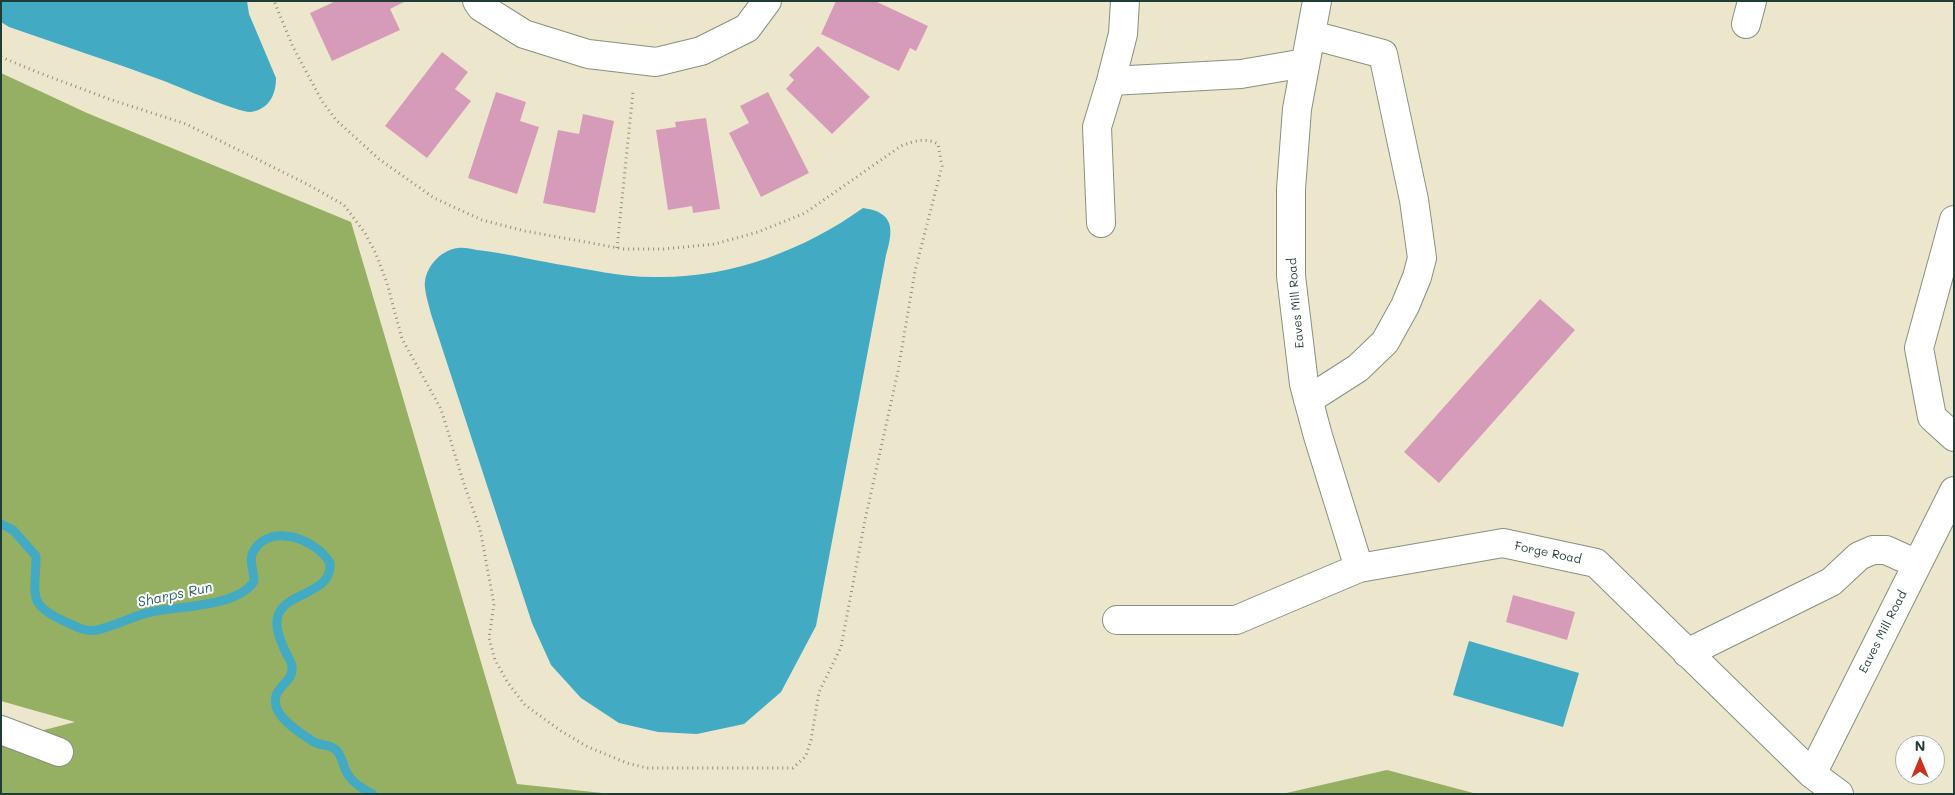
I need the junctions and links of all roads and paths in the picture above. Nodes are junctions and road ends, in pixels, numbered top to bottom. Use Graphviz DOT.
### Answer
graph roads {
  1 [pos="274,1"];
  2 [pos="477,1"];
  3 [pos="767,1"];
  4 [pos="1125,1"];
  5 [pos="1318,1"];
  6 [pos="1312,35"];
  7 [pos="1,57"];
  8 [pos="1305,63"];
  9 [pos="1111,82"];
  10 [pos="633,92"];
  11 [pos="1954,220"];
  12 [pos="1101,223"];
  13 [pos="617,248"];
  14 [pos="1308,400"];
  15 [pos="1954,437"];
  16 [pos="1954,491"];
  17 [pos="1917,564"];
  18 [pos="1359,568"];
  19 [pos="1118,620"];
  20 [pos="1687,653"];
  21 [pos="1,730"];
  22 [pos="59,752"];
  23 [pos="1812,774"];
  24 [pos="1839,794"];
  1 -- 13 [label="path"];
  2 -- 3 [label="street"];
  4 -- 9 [label="street"];
  5 -- 6 [label="street, Eaves Mill Road"];
  6 -- 8 [label="street, Eaves Mill Road"];
  6 -- 14 [label="street"];
  7 -- 13 [label="path"];
  8 -- 9 [label="street"];
  8 -- 14 [label="street, Eaves Mill Road"];
  9 -- 12 [label="street"];
  10 -- 13 [label="path"];
  11 -- 15 [label="street"];
  14 -- 18 [label="street, Eaves Mill Road"];
  16 -- 17 [label="street, Eaves Mill Road"];
  17 -- 20 [label="street"];
  17 -- 23 [label="street, Eaves Mill Road"];
  18 -- 19 [label="street, Forge Road"];
  18 -- 20 [label="street, Forge Road"];
  20 -- 23 [label="street, Forge Road"];
  21 -- 22 [label="street"];
  23 -- 24 [label="street, Forge Road"];
}
